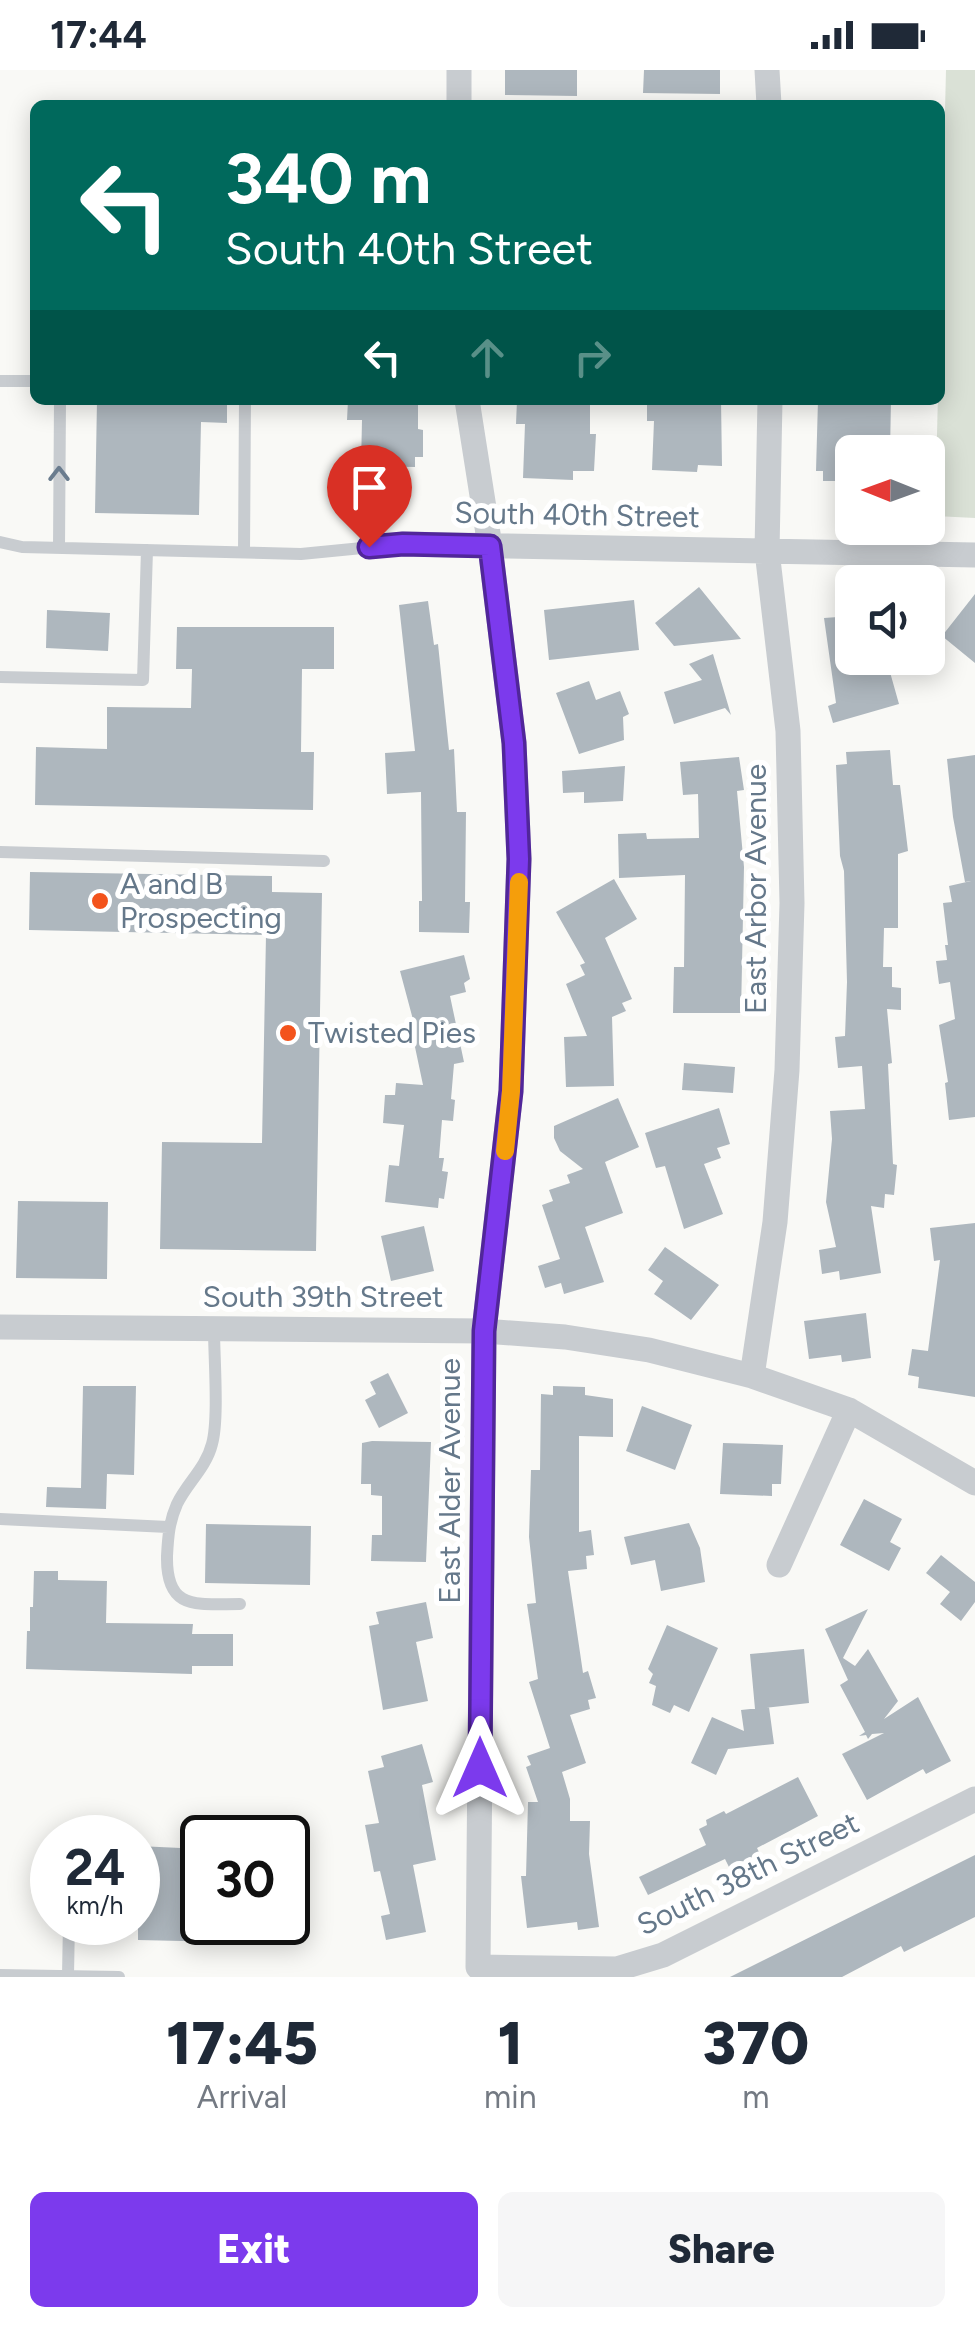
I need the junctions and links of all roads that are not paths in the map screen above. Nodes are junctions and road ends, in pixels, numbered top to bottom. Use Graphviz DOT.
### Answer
graph roads {
  1 [pos="460,70"];
  2 [pos="767,70"];
  3 [pos="459,100"];
  4 [pos="769,100"];
  5 [pos="0,381"];
  6 [pos="30,381"];
  7 [pos="60,405"];
  8 [pos="245,405"];
  9 [pos="468,405"];
  10 [pos="770,405"];
  11 [pos="0,542"];
  12 [pos="403,544"];
  13 [pos="490,546"];
  14 [pos="59,548"];
  15 [pos="147,550"];
  16 [pos="767,551"];
  17 [pos="244,552"];
  18 [pos="975,555"];
  19 [pos="0,678"];
  20 [pos="0,852"];
  21 [pos="324,860"];
  22 [pos="0,1327"];
  23 [pos="214,1329"];
  24 [pos="484,1331"];
  25 [pos="752,1376"];
  26 [pos="849,1410"];
  27 [pos="975,1483"];
  28 [pos="0,1519"];
  29 [pos="168,1527"];
  30 [pos="779,1566"];
  31 [pos="240,1604"];
  32 [pos="975,1799"];
  33 [pos="69,1945"];
  34 [pos="490,1970"];
  35 [pos="0,1975"];
  36 [pos="68,1975"];
  37 [pos="119,1977"];
  1 -- 3 [label="street"];
  2 -- 4 [label="street"];
  5 -- 6 [label="lane"];
  14 -- 7 [label="lane, one-way"];
  8 -- 17 [label="lane"];
  9 -- 13 [label="street, East Alder Avenue"];
  10 -- 16 [label="street, East Arbor Avenue"];
  11 -- 14 [label="lane, South 40th Street"];
  12 -- 13 [label="street, South 40th Street"];
  12 -- 17 [label="lane, South 40th Street"];
  13 -- 16 [label="street, South 40th Street"];
  13 -- 24 [label="street, East Alder Avenue"];
  14 -- 15 [label="lane, South 40th Street"];
  15 -- 17 [label="lane, South 40th Street"];
  15 -- 19 [label="lane"];
  16 -- 18 [label="street, South 40th Street"];
  16 -- 25 [label="street, East Arbor Avenue"];
  20 -- 21 [label="lane"];
  22 -- 23 [label="street, South 39th Street"];
  23 -- 24 [label="street, South 39th Street"];
  23 -- 29 [label="lane"];
  24 -- 25 [label="street, South 39th Street"];
  24 -- 34 [label="street, East Alder Avenue"];
  25 -- 26 [label="street, South 39th Street"];
  26 -- 27 [label="street, South 39th Street"];
  26 -- 30 [label="street"];
  28 -- 29 [label="lane"];
  29 -- 31 [label="lane"];
  32 -- 34 [label="street, South 38th Street"];
  33 -- 36 [label="lane"];
  35 -- 36 [label="lane"];
  36 -- 37 [label="lane"];
}
